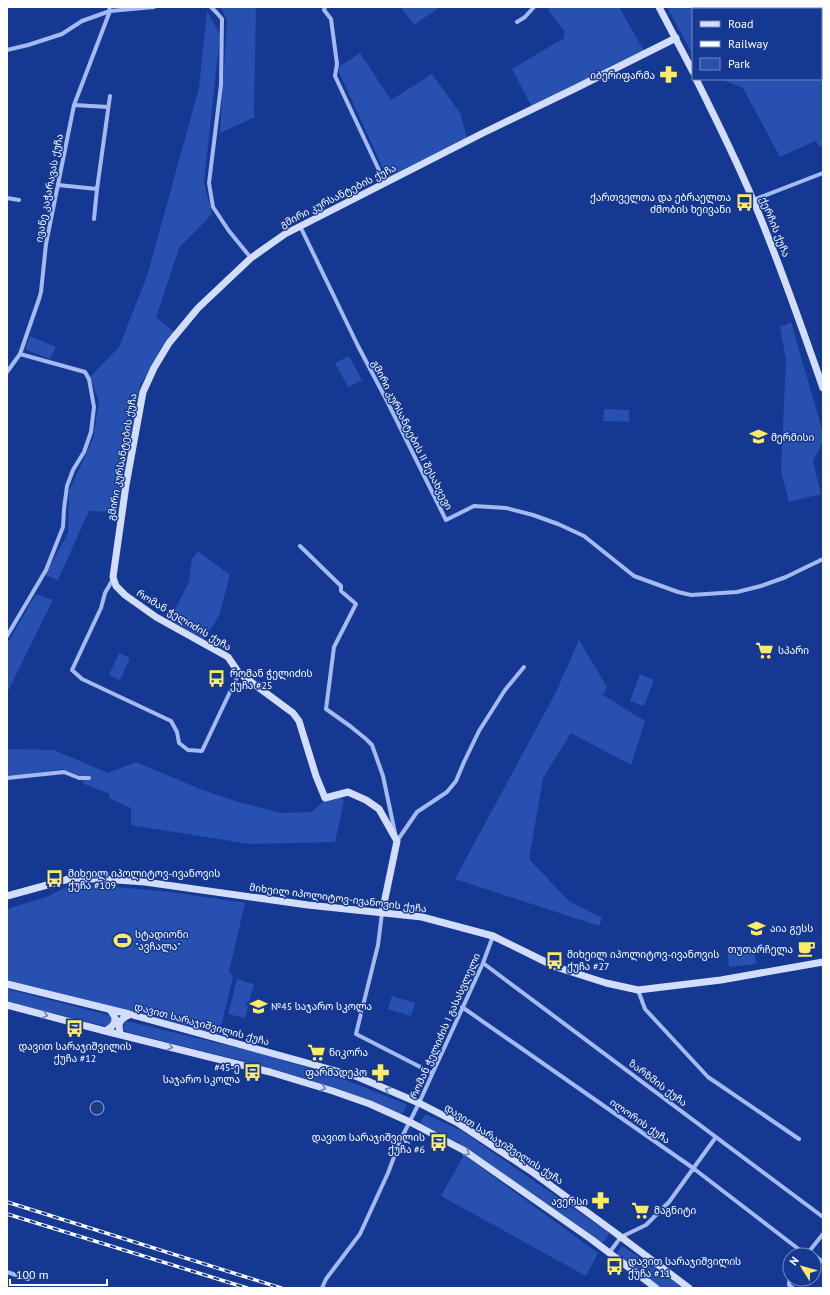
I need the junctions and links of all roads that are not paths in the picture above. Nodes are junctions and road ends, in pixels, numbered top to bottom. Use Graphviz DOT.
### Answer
graph roads {
  1 [pos="154,7"];
  2 [pos="212,7"];
  3 [pos="325,7"];
  4 [pos="534,7"];
  5 [pos="659,7"];
  6 [pos="109,9"];
  7 [pos="517,22"];
  8 [pos="676,38"];
  9 [pos="7,50"];
  10 [pos="692,70"];
  11 [pos="696,80"];
  12 [pos="110,96"];
  13 [pos="74,105"];
  14 [pos="108,107"];
  15 [pos="823,173"];
  16 [pos="385,183"];
  17 [pos="58,185"];
  18 [pos="97,189"];
  19 [pos="7,198"];
  20 [pos="19,200"];
  21 [pos="753,200"];
  22 [pos="94,219"];
  23 [pos="300,226"];
  24 [pos="251,258"];
  25 [pos="20,354"];
  26 [pos="7,372"];
  27 [pos="823,388"];
  28 [pos="300,546"];
  29 [pos="823,559"];
  30 [pos="113,577"];
  31 [pos="7,636"];
  32 [pos="524,667"];
  33 [pos="239,673"];
  34 [pos="7,778"];
  35 [pos="89,778"];
  36 [pos="397,841"];
  37 [pos="7,896"];
  38 [pos="382,913"];
  39 [pos="492,936"];
  40 [pos="823,962"];
  41 [pos="483,963"];
  42 [pos="7,984"];
  43 [pos="638,990"];
  44 [pos="7,1005"];
  45 [pos="462,1007"];
  46 [pos="110,1010"];
  47 [pos="129,1014"];
  48 [pos="105,1031"];
  49 [pos="121,1035"];
  50 [pos="432,1073"];
  51 [pos="419,1103"];
  52 [pos="410,1122"];
  53 [pos="716,1137"];
  54 [pos="799,1139"];
  55 [pos="693,1168"];
  56 [pos="823,1217"];
  57 [pos="823,1234"];
  58 [pos="621,1237"];
  59 [pos="797,1247"];
  60 [pos="812,1247"];
  61 [pos="609,1253"];
  62 [pos="7,1272"];
  63 [pos="28,1279"];
  64 [pos="322,1288"];
  65 [pos="656,1288"];
  66 [pos="689,1288"];
  1 -- 6 [label="street"];
  2 -- 24 [label="street"];
  3 -- 16 [label="street"];
  4 -- 7 [label="street"];
  5 -- 8 [label="street"];
  6 -- 9 [label="street"];
  6 -- 13 [label="street, ივანე კაჭარავას ქუჩა"];
  8 -- 10 [label="street"];
  8 -- 16 [label="street, გმირი კურსანტების ქუჩა"];
  11 -- 21 [label="street, ქერჩის ქუჩა"];
  12 -- 14 [label="street"];
  13 -- 14 [label="street"];
  13 -- 17 [label="street, ივანე კაჭარავას ქუჩა"];
  14 -- 18 [label="street"];
  15 -- 21 [label="street"];
  16 -- 23 [label="street, გმირი კურსანტების ქუჩა"];
  17 -- 18 [label="street"];
  17 -- 25 [label="street, ივანე კაჭარავას ქუჩა"];
  18 -- 22 [label="street"];
  19 -- 20 [label="street"];
  21 -- 27 [label="street, ქერჩის ქუჩა"];
  23 -- 24 [label="street, გმირი კურსანტების ქუჩა"];
  23 -- 29 [label="street, გმირი კურსანტების II შესახვევი"];
  24 -- 30 [label="street, გმირი კურსანტების ქუჩა"];
  25 -- 26 [label="street, ივანე კაჭარავას ქუჩა"];
  25 -- 31 [label="street"];
  28 -- 36 [label="street"];
  30 -- 33 [label="street, რომან ჭელიძის ქუჩა"];
  30 -- 33 [label="street"];
  32 -- 36 [label="street"];
  33 -- 36 [label="street, რომან ჭელიძის ქუჩა"];
  34 -- 35 [label="street"];
  36 -- 38 [label="street"];
  37 -- 38 [label="street, მიხეილ იპოლიტოვ-ივანოვის ქუჩა"];
  38 -- 39 [label="street, მიხეილ იპოლიტოვ-ივანოვის ქუჩა"];
  38 -- 50 [label="street"];
  39 -- 41 [label="street, რომან ჭელიძის I გასასვლელი"];
  39 -- 43 [label="street, მიხეილ იპოლიტოვ-ივანოვის ქუჩა"];
  40 -- 43 [label="street, მიხეილ იპოლიტოვ-ივანოვის ქუჩა"];
  41 -- 45 [label="street, რომან ჭელიძის I გასასვლელი"];
  41 -- 53 [label="street, ზარზმის ქუჩა"];
  42 -- 46 [label="street, დავით სარაჯიშვილის ქუჩა"];
  43 -- 54 [label="street"];
  44 -- 48 [label="street, one-way"];
  45 -- 50 [label="street, რომან ჭელიძის I გასასვლელი"];
  45 -- 55 [label="street, ილორის ქუჩა"];
  46 -- 47 [label="street, დავით სარაჯიშვილის ქუჩა"];
  46 -- 48 [label="street"];
  47 -- 49 [label="street"];
  51 -- 47 [label="street, დავით სარაჯიშვილის ქუჩა, one-way"];
  48 -- 49 [label="street"];
  49 -- 52 [label="street, one-way"];
  50 -- 51 [label="street, რომან ჭელიძის I გასასვლელი"];
  51 -- 52 [label="street, რომან ჭელიძის I გასასვლელი"];
  51 -- 58 [label="street, დავით სარაჯიშვილის ქუჩა"];
  52 -- 61 [label="street, one-way"];
  52 -- 64 [label="street, რომან ჭელიძის I გასასვლელი"];
  53 -- 55 [label="street"];
  53 -- 56 [label="street, ზარზმის ქუჩა"];
  55 -- 58 [label="street"];
  55 -- 59 [label="street, ილორის ქუჩა"];
  57 -- 60 [label="street"];
  58 -- 61 [label="street"];
  58 -- 66 [label="street, დავით სარაჯიშვილის ქუჩა"];
  61 -- 65 [label="street"];
  62 -- 63 [label="street"];
}
